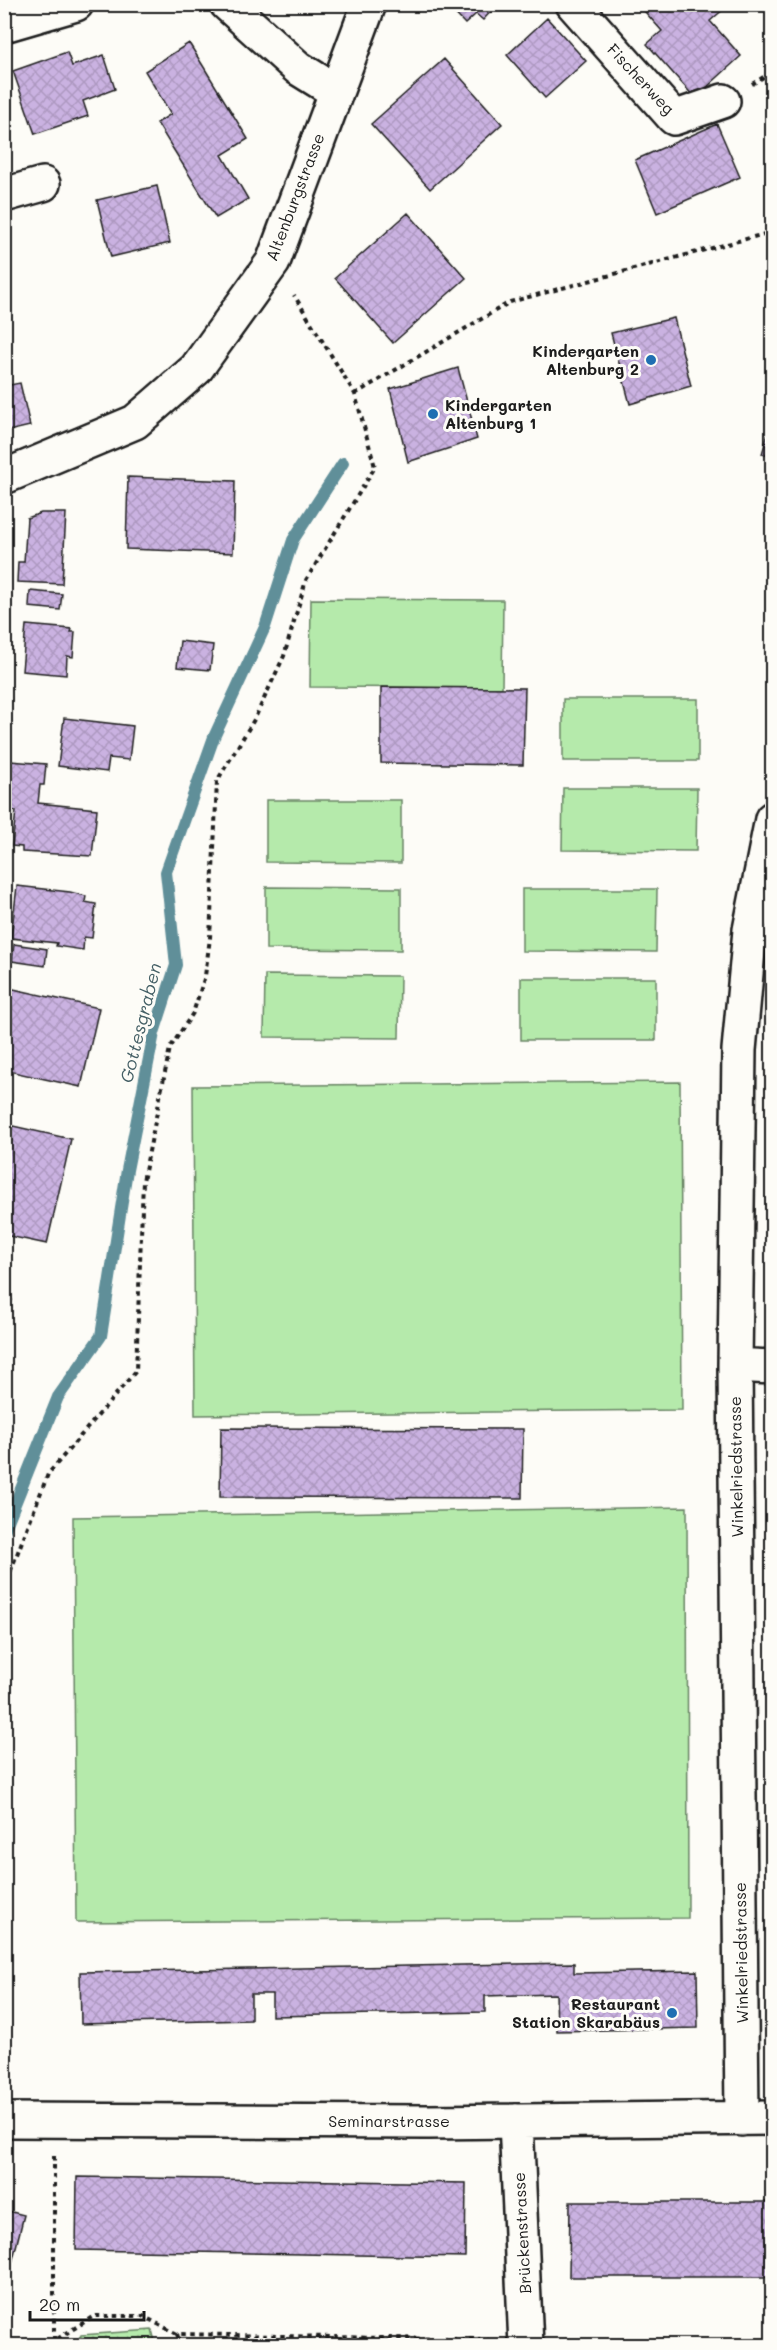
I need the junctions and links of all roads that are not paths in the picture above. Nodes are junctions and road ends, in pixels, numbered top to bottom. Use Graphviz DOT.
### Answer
graph roads {
  1 [pos="76,4"];
  2 [pos="227,4"];
  3 [pos="369,4"];
  4 [pos="573,4"];
  5 [pos="4,25"];
  6 [pos="335,91"];
  7 [pos="723,101"];
  8 [pos="43,184"];
  9 [pos="4,195"];
  10 [pos="4,477"];
  11 [pos="772,819"];
  12 [pos="735,1365"];
  13 [pos="772,1367"];
  14 [pos="757,2118"];
  15 [pos="4,2120"];
  16 [pos="516,2121"];
  17 [pos="526,2343"];
  1 -- 5 [label="street"];
  2 -- 6 [label="street"];
  3 -- 6 [label="street, Altenburgstrasse"];
  4 -- 7 [label="street, Fischerweg"];
  6 -- 10 [label="street, Altenburgstrasse"];
  8 -- 9 [label="street"];
  11 -- 12 [label="street, Winkelriedstrasse"];
  12 -- 13 [label="street"];
  12 -- 14 [label="street, Winkelriedstrasse"];
  14 -- 16 [label="street, Seminarstrasse"];
  15 -- 16 [label="street, Seminarstrasse"];
  16 -- 17 [label="street, Brückenstrasse"];
}
